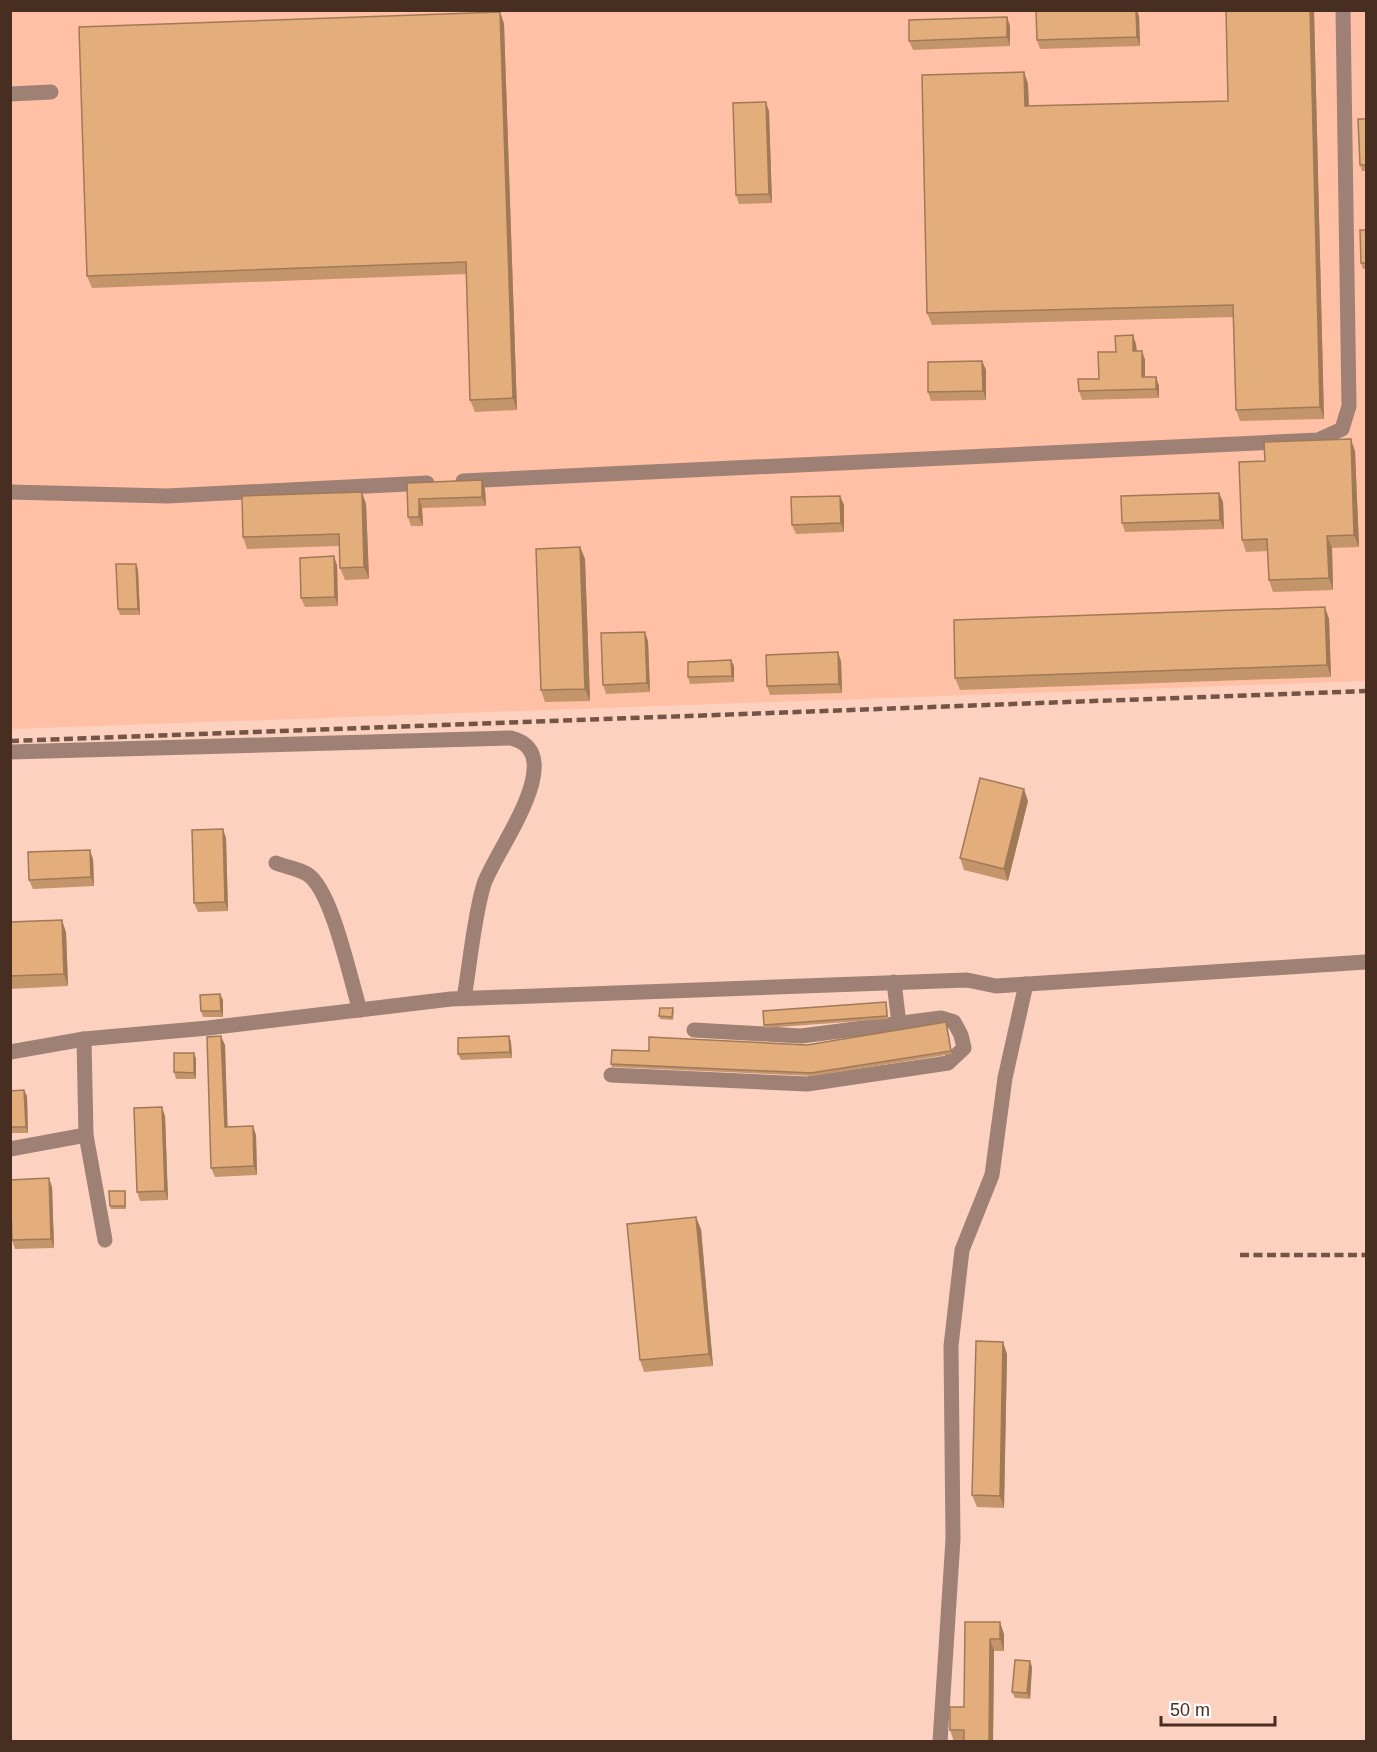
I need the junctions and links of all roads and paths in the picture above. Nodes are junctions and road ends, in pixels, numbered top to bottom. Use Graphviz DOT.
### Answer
graph roads {
  1 [pos="1343,10"];
  2 [pos="51,92"];
  3 [pos="10,94"];
  4 [pos="10,492"];
  5 [pos="10,752"];
  6 [pos="276,863"];
  7 [pos="1366,962"];
  8 [pos="894,982"];
  9 [pos="1026,984"];
  10 [pos="464,998"];
  11 [pos="360,1010"];
  12 [pos="899,1024"];
  13 [pos="694,1030"];
  14 [pos="84,1039"];
  15 [pos="10,1052"];
  16 [pos="611,1074"];
  17 [pos="86,1135"];
  18 [pos="10,1149"];
  19 [pos="105,1240"];
  20 [pos="940,1742"];
  1 -- 4 [label="lane"];
  2 -- 3 [label="lane"];
  5 -- 10 [label="lane"];
  6 -- 11 [label="lane"];
  7 -- 9 [label="lane"];
  8 -- 9 [label="lane"];
  8 -- 10 [label="lane"];
  8 -- 12 [label="lane"];
  9 -- 20 [label="lane"];
  10 -- 11 [label="lane"];
  11 -- 14 [label="lane"];
  12 -- 13 [label="lane"];
  12 -- 16 [label="lane"];
  14 -- 15 [label="lane"];
  14 -- 17 [label="lane"];
  17 -- 18 [label="lane"];
  17 -- 19 [label="lane"];
}
